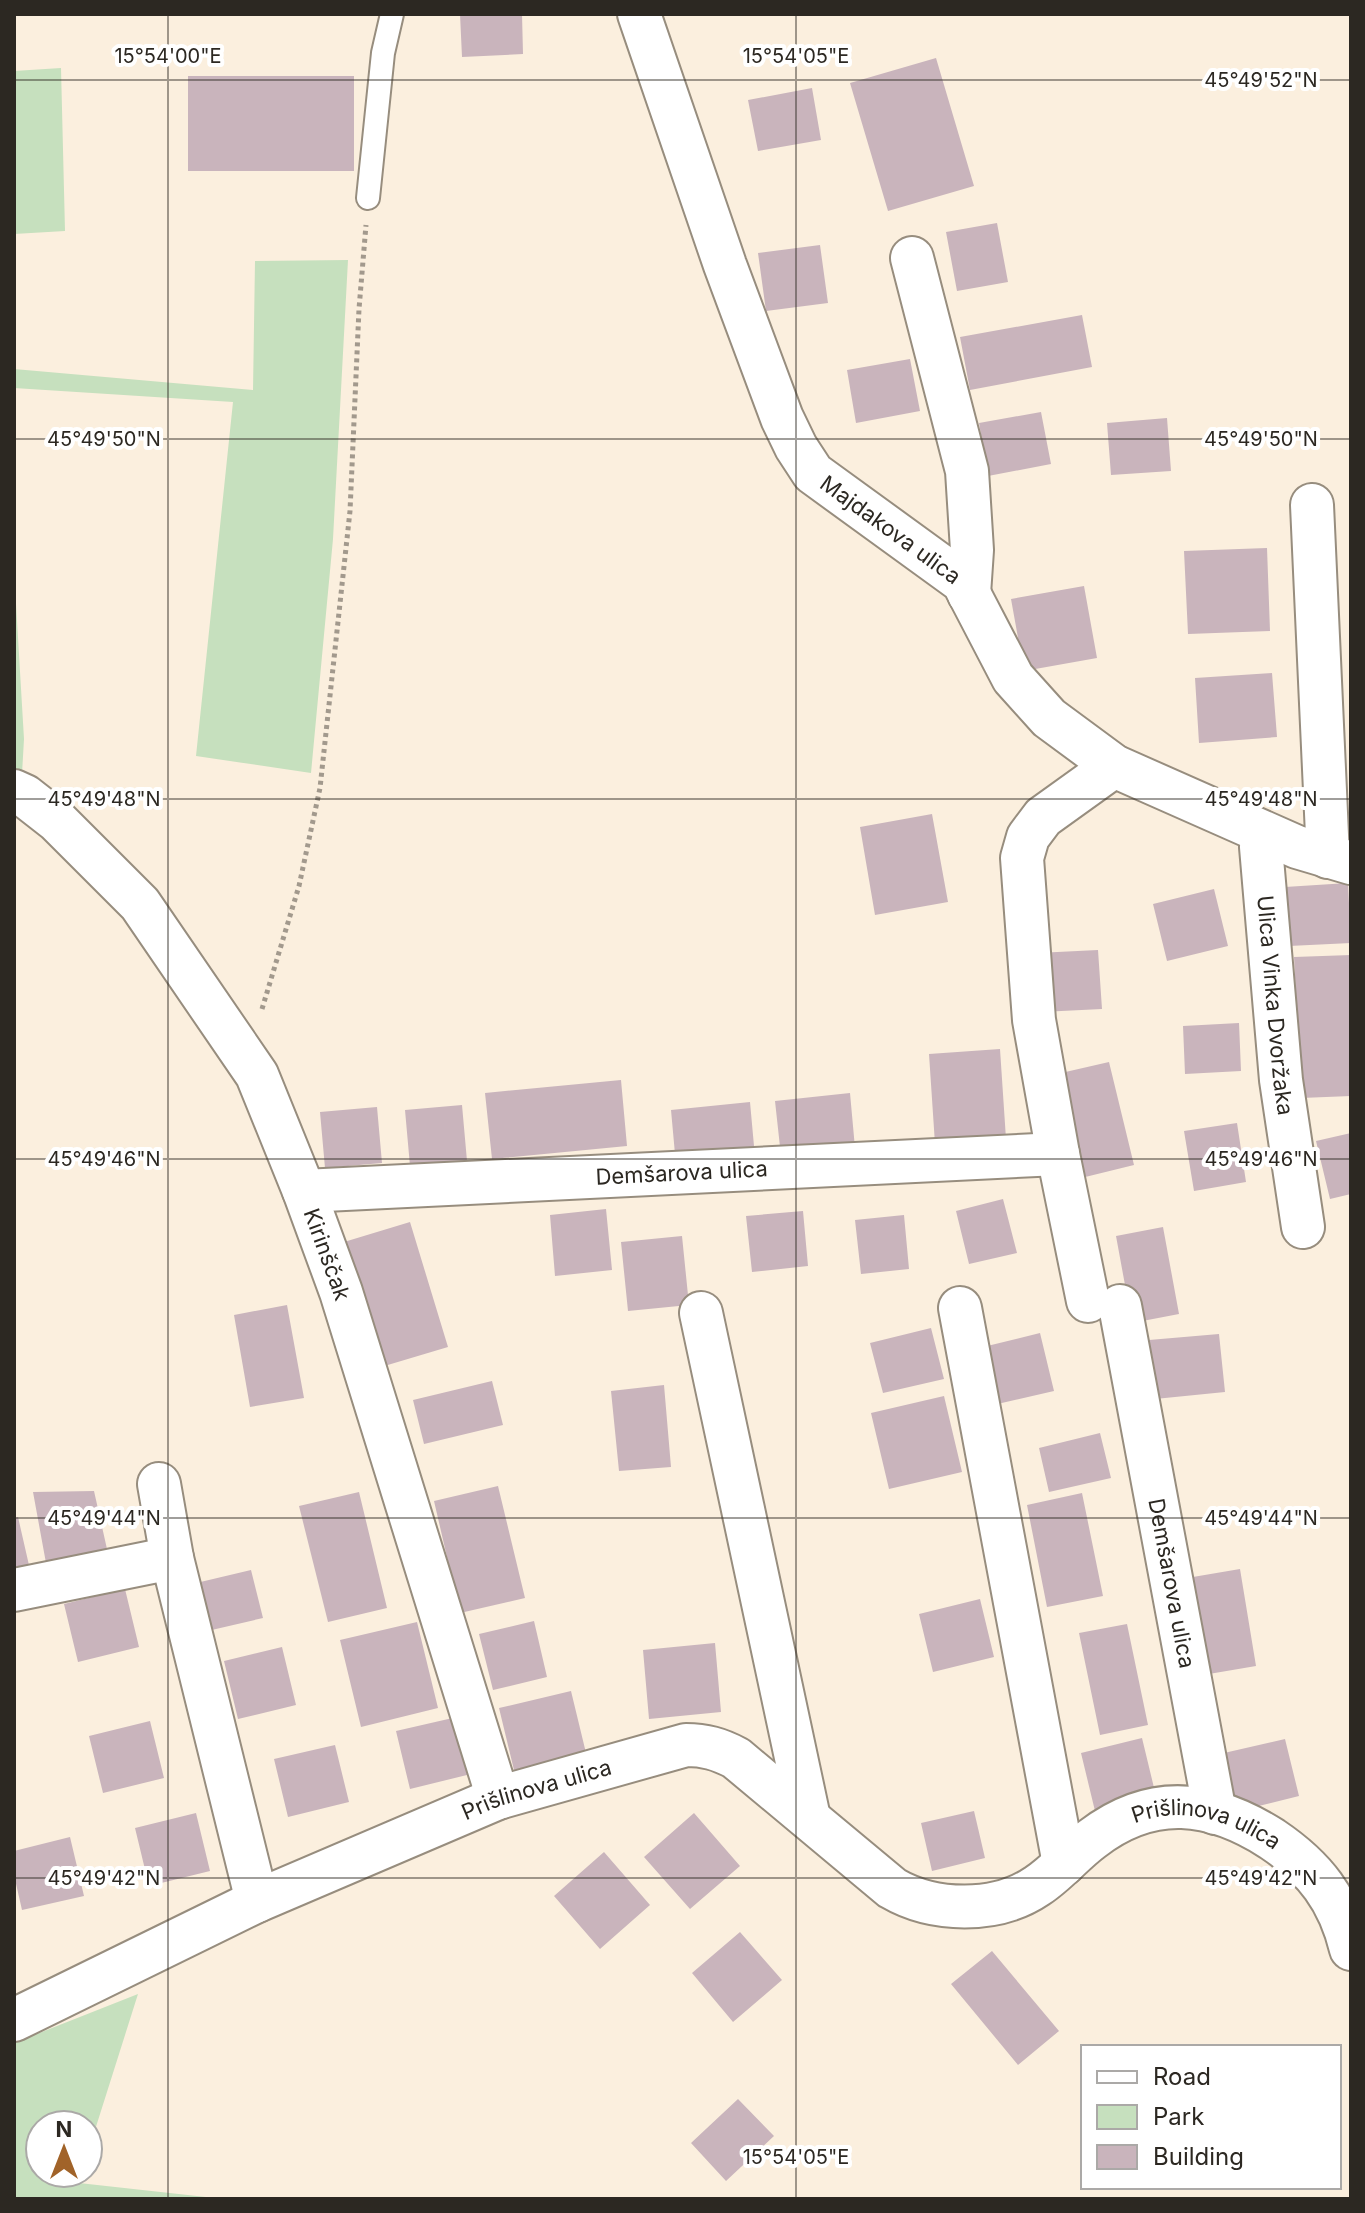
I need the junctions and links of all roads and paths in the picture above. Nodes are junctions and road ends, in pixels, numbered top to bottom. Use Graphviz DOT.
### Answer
graph roads {
  1 [pos="392,14"];
  2 [pos="639,14"];
  3 [pos="368,198"];
  4 [pos="912,258"];
  5 [pos="1312,505"];
  6 [pos="969,594"];
  7 [pos="1114,766"];
  8 [pos="14,791"];
  9 [pos="1262,832"];
  10 [pos="1340,860"];
  11 [pos="247,1060"];
  12 [pos="1058,1154"];
  13 [pos="304,1191"];
  14 [pos="1303,1227"];
  15 [pos="960,1308"];
  16 [pos="701,1313"];
  17 [pos="159,1484"];
  18 [pos="172,1558"];
  19 [pos="14,1590"];
  20 [pos="498,1798"];
  21 [pos="1215,1813"];
  22 [pos="809,1818"];
  23 [pos="1064,1864"];
  24 [pos="257,1901"];
  25 [pos="1351,1949"];
  26 [pos="14,2020"];
  1 -- 3 [label="lane"];
  2 -- 6 [label="street, Majdakova ulica"];
  3 -- 11 [label="path"];
  4 -- 6 [label="street"];
  5 -- 10 [label="street"];
  6 -- 7 [label="street, Majdakova ulica"];
  7 -- 9 [label="street, Majdakova ulica"];
  7 -- 12 [label="street, Demšarova ulica"];
  8 -- 11 [label="street, Kirinščak"];
  9 -- 10 [label="street, Majdakova ulica"];
  9 -- 14 [label="street, Ulica Vinka Dvoržaka"];
  11 -- 13 [label="street, Kirinščak"];
  12 -- 13 [label="street, Demšarova ulica"];
  12 -- 21 [label="street, Demšarova ulica"];
  13 -- 20 [label="street, Kirinščak"];
  15 -- 23 [label="street"];
  16 -- 22 [label="street"];
  17 -- 18 [label="street"];
  18 -- 19 [label="street"];
  18 -- 24 [label="street"];
  20 -- 22 [label="street, Prišlinova ulica"];
  20 -- 24 [label="street, Prišlinova ulica"];
  21 -- 23 [label="street, Prišlinova ulica"];
  21 -- 25 [label="street, Prišlinova ulica"];
  22 -- 23 [label="street, Prišlinova ulica"];
  24 -- 26 [label="street, Prišlinova ulica"];
}
